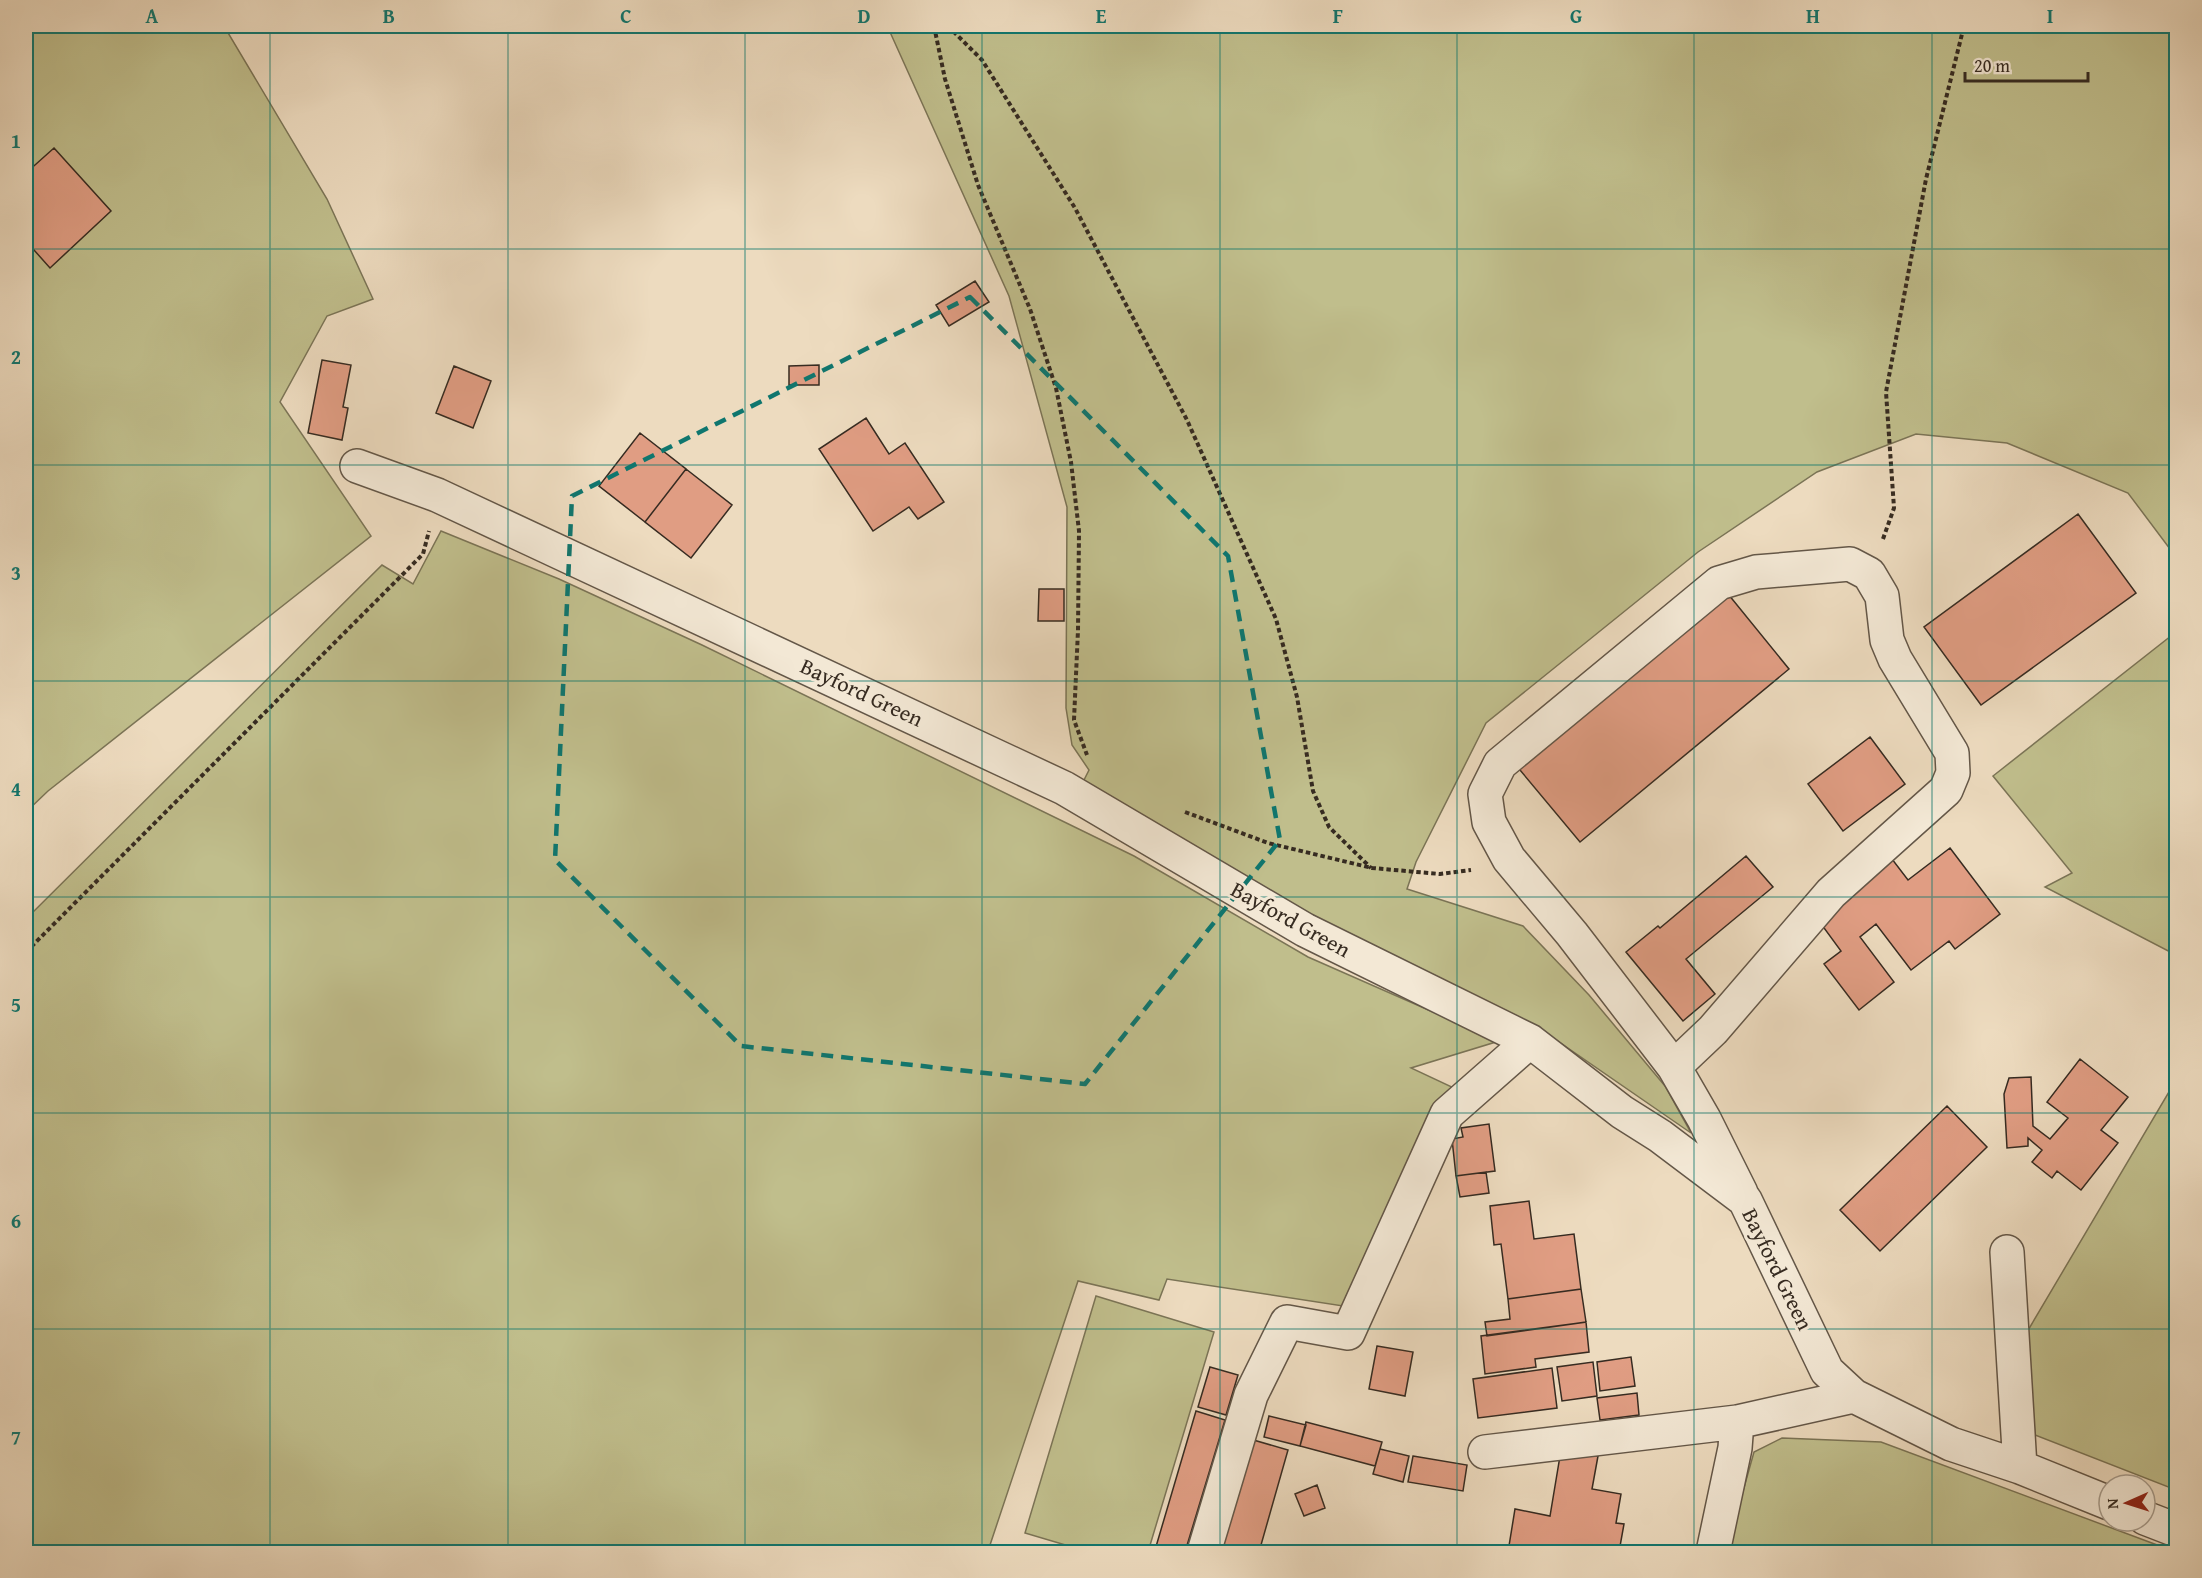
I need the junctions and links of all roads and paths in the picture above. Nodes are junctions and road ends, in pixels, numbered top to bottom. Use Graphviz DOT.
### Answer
graph roads {
  1 [pos="934,26"];
  2 [pos="948,26"];
  3 [pos="1964,26"];
  4 [pos="357,466"];
  5 [pos="437,495"];
  6 [pos="1869,574"];
  7 [pos="1090,760"];
  8 [pos="1182,811"];
  9 [pos="1509,859"];
  10 [pos="1372,868"];
  11 [pos="26,951"];
  12 [pos="1530,1041"];
  13 [pos="1674,1066"];
  14 [pos="1745,1200"];
  15 [pos="2007,1252"];
  16 [pos="1854,1396"];
  17 [pos="1737,1422"];
  18 [pos="1485,1452"];
  19 [pos="2020,1467"];
  20 [pos="2097,1498"];
  21 [pos="2157,1523"];
  22 [pos="2176,1530"];
  23 [pos="1204,1552"];
  24 [pos="1713,1552"];
  1 -- 7 [label="path"];
  2 -- 10 [label="path"];
  3 -- 6 [label="path"];
  4 -- 5 [label="lane, Bayford Green"];
  5 -- 11 [label="path"];
  5 -- 12 [label="lane, Bayford Green"];
  6 -- 9 [label="lane"];
  6 -- 13 [label="lane"];
  8 -- 10 [label="path"];
  9 -- 10 [label="path"];
  9 -- 13 [label="lane"];
  12 -- 14 [label="lane, Bayford Green"];
  12 -- 23 [label="lane"];
  13 -- 14 [label="lane"];
  14 -- 16 [label="lane, Bayford Green"];
  15 -- 19 [label="lane"];
  16 -- 17 [label="lane"];
  16 -- 19 [label="lane, Bayford Green"];
  17 -- 18 [label="lane"];
  17 -- 24 [label="lane"];
  19 -- 20 [label="lane, Bayford Green"];
  21 -- 22 [label="lane"];
}
